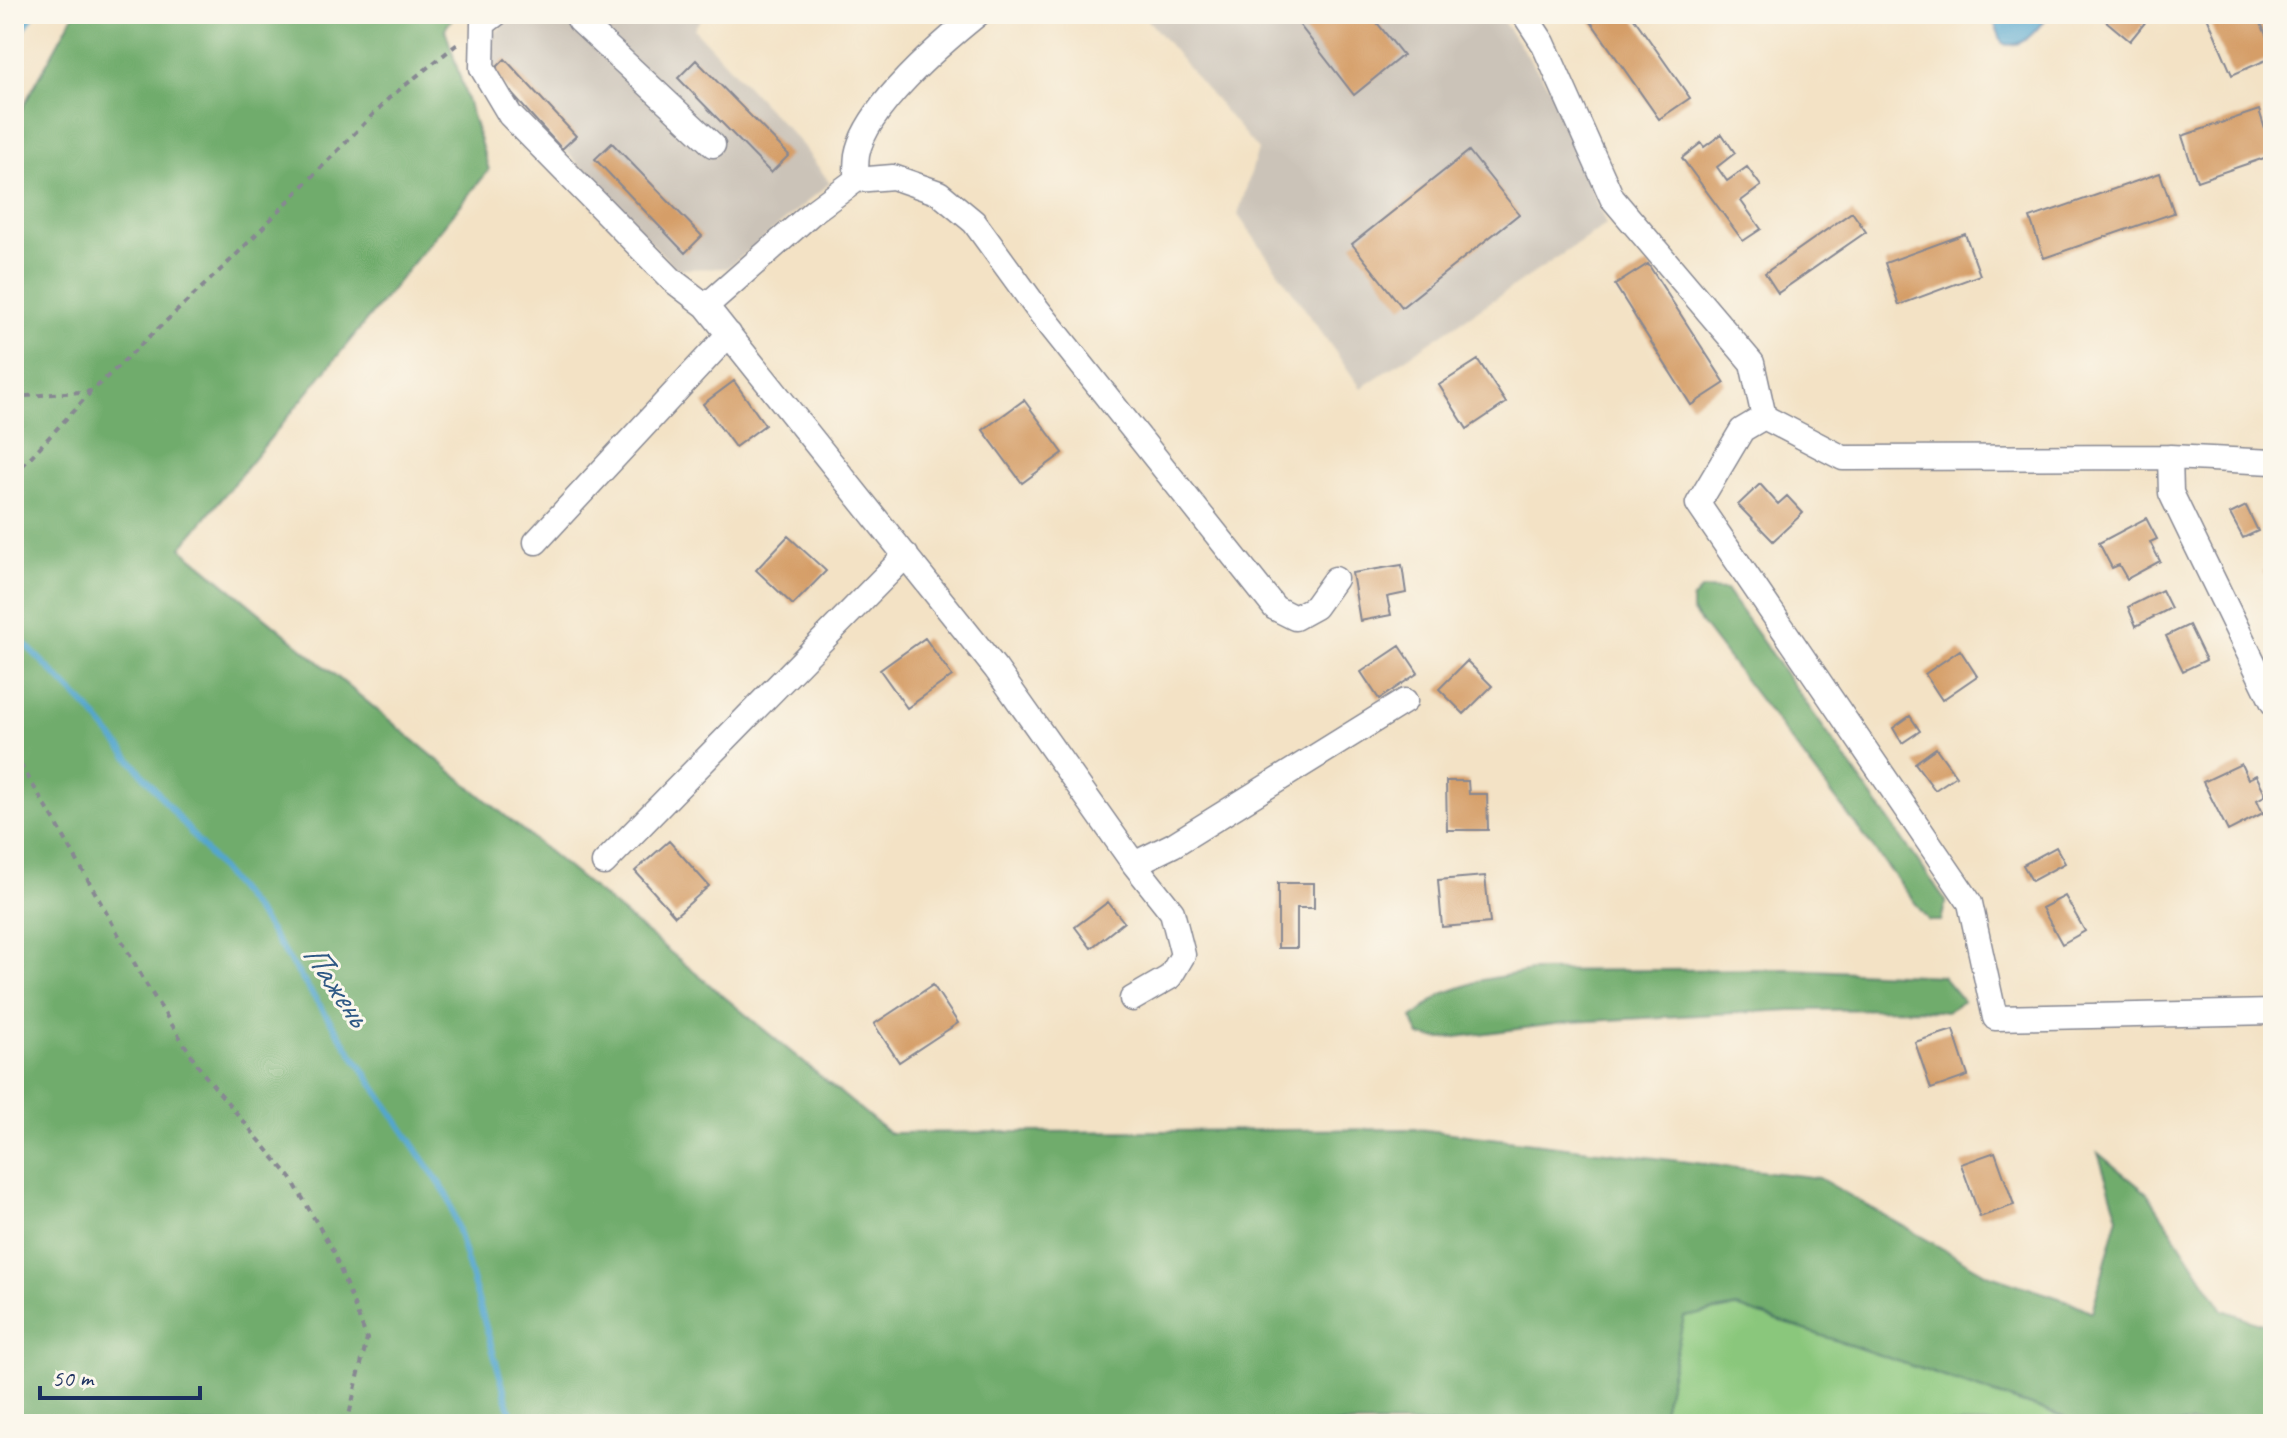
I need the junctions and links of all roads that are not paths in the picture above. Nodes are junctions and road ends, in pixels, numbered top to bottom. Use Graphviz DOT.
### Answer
graph roads {
  1 [pos="576,14"];
  2 [pos="978,14"];
  3 [pos="1524,14"];
  4 [pos="490,19"];
  5 [pos="713,145"];
  6 [pos="856,180"];
  7 [pos="706,306"];
  8 [pos="729,334"];
  9 [pos="1764,417"];
  10 [pos="2170,457"];
  11 [pos="2273,462"];
  12 [pos="536,542"];
  13 [pos="906,555"];
  14 [pos="1335,579"];
  15 [pos="1405,701"];
  16 [pos="2273,703"];
  17 [pos="604,863"];
  18 [pos="1134,864"];
  19 [pos="1132,999"];
  20 [pos="2273,1012"];
  1 -- 5 [label="street"];
  2 -- 6 [label="street"];
  3 -- 9 [label="street"];
  4 -- 7 [label="street"];
  6 -- 7 [label="street"];
  6 -- 14 [label="street"];
  7 -- 8 [label="street"];
  8 -- 12 [label="street"];
  8 -- 13 [label="street"];
  9 -- 10 [label="street"];
  9 -- 20 [label="street"];
  10 -- 11 [label="street"];
  10 -- 16 [label="street"];
  13 -- 17 [label="street"];
  13 -- 18 [label="street"];
  15 -- 18 [label="street"];
  18 -- 19 [label="street"];
}
